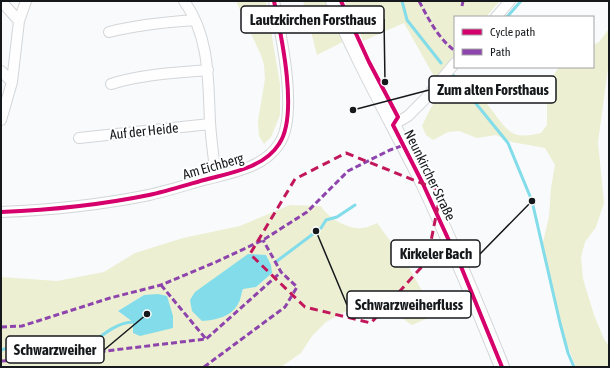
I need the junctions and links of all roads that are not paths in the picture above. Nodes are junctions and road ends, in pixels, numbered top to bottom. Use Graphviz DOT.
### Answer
graph roads {
  1 [pos="1,1"];
  2 [pos="26,1"];
  3 [pos="184,1"];
  4 [pos="274,1"];
  5 [pos="333,1"];
  6 [pos="510,1"];
  7 [pos="497,16"];
  8 [pos="19,20"];
  9 [pos="195,20"];
  10 [pos="109,32"];
  11 [pos="454,64"];
  12 [pos="208,70"];
  13 [pos="1,71"];
  14 [pos="12,82"];
  15 [pos="110,84"];
  16 [pos="1,120"];
  17 [pos="210,124"];
  18 [pos="393,125"];
  19 [pos="79,138"];
  20 [pos="216,177"];
  21 [pos="1,212"];
  22 [pos="502,367"];
  1 -- 8 [label="street"];
  2 -- 8 [label="street"];
  3 -- 9 [label="street"];
  4 -- 20 [label="street, Am Eichberg"];
  5 -- 18 [label="main road, Neunkircher Straße"];
  6 -- 7 [label="street"];
  8 -- 14 [label="street"];
  9 -- 10 [label="street"];
  9 -- 12 [label="street"];
  11 -- 18 [label="street"];
  12 -- 15 [label="street"];
  12 -- 17 [label="street"];
  13 -- 14 [label="street"];
  14 -- 16 [label="street"];
  17 -- 19 [label="street, Auf der Heide"];
  17 -- 20 [label="street"];
  18 -- 22 [label="main road, Neunkircher Straße"];
  20 -- 21 [label="street, Am Eichberg"];
}
